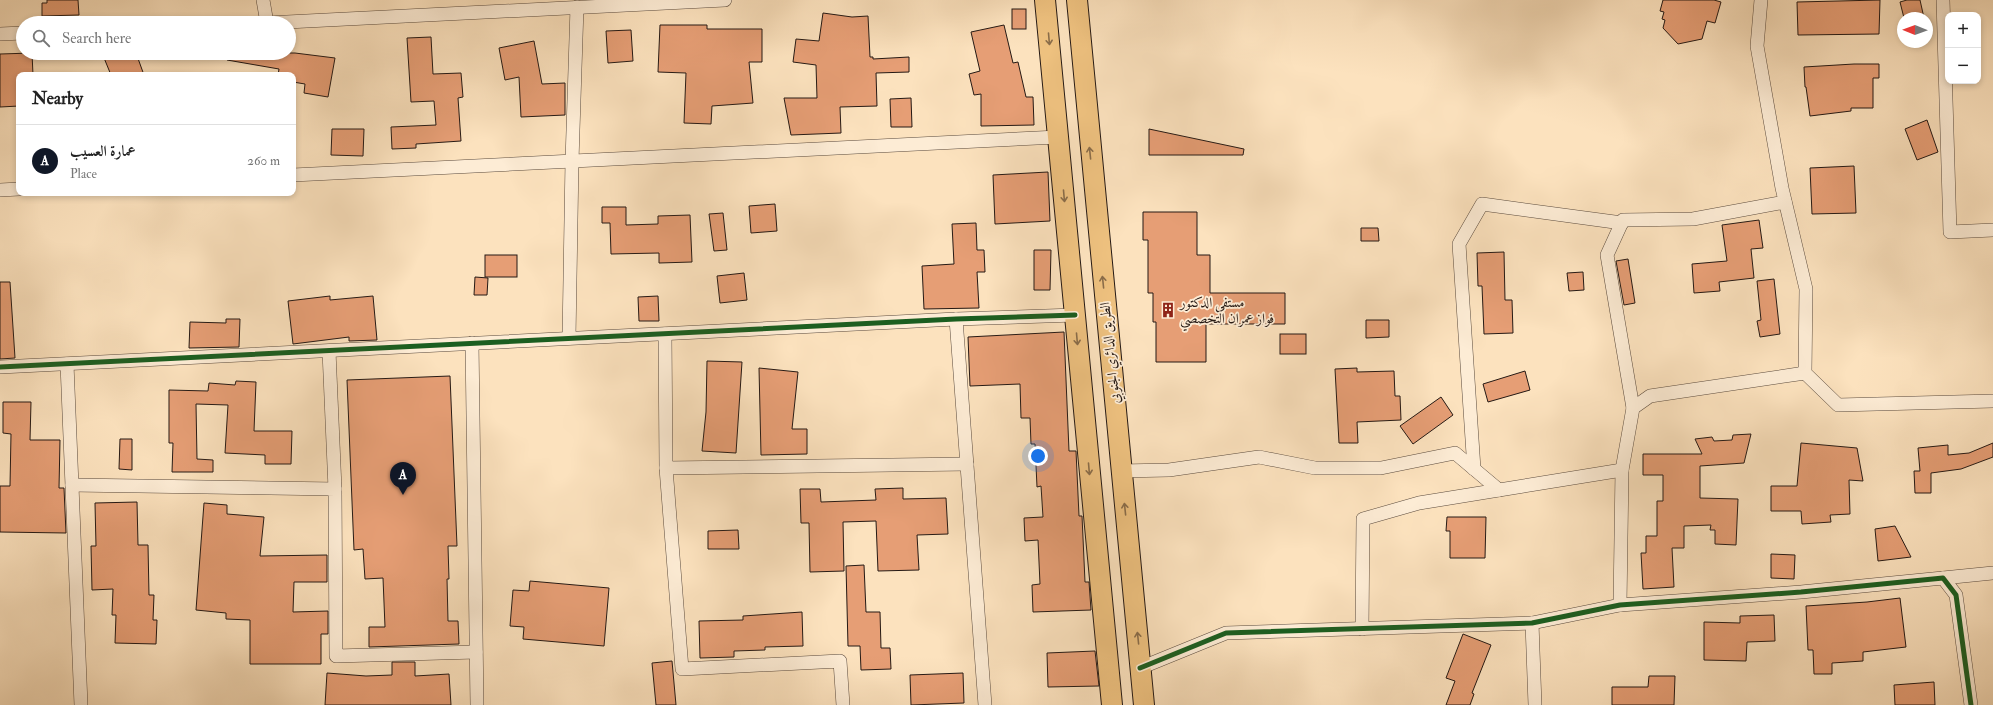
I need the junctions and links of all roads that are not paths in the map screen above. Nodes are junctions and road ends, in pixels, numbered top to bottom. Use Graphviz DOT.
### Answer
graph roads {
  1 [pos="263,0"];
  2 [pos="722,0"];
  3 [pos="1045,0"];
  4 [pos="1077,0"];
  5 [pos="1761,0"];
  6 [pos="1943,0"];
  7 [pos="578,7"];
  8 [pos="266,16"];
  9 [pos="296,22"];
  10 [pos="0,34"];
  11 [pos="16,34"];
  12 [pos="1058,137"];
  13 [pos="572,161"];
  14 [pos="296,175"];
  15 [pos="16,189"];
  16 [pos="0,190"];
  17 [pos="1785,202"];
  18 [pos="1622,222"];
  19 [pos="1993,230"];
  20 [pos="1075,315"];
  21 [pos="956,319"];
  22 [pos="665,334"];
  23 [pos="569,338"];
  24 [pos="472,343"];
  25 [pos="329,351"];
  26 [pos="67,364"];
  27 [pos="0,367"];
  28 [pos="1805,374"];
  29 [pos="1993,401"];
  30 [pos="1633,408"];
  31 [pos="967,464"];
  32 [pos="666,468"];
  33 [pos="1474,469"];
  34 [pos="1622,470"];
  35 [pos="1121,471"];
  36 [pos="72,485"];
  37 [pos="335,489"];
  38 [pos="1499,490"];
  39 [pos="1993,573"];
  40 [pos="1943,578"];
  41 [pos="1620,605"];
  42 [pos="1532,624"];
  43 [pos="1362,629"];
  44 [pos="476,652"];
  45 [pos="1140,668"];
  46 [pos="81,705"];
  47 [pos="477,705"];
  48 [pos="843,705"];
  49 [pos="985,705"];
  50 [pos="1112,705"];
  51 [pos="1144,705"];
  52 [pos="1535,705"];
  53 [pos="1971,705"];
  1 -- 8 [label="street"];
  2 -- 7 [label="street"];
  3 -- 12 [label="main road, one-way"];
  35 -- 4 [label="main road, الطريق الدائري الجنوبي, one-way"];
  5 -- 17 [label="street"];
  6 -- 19 [label="street"];
  7 -- 9 [label="street"];
  7 -- 13 [label="street"];
  10 -- 11 [label="street"];
  12 -- 13 [label="street"];
  12 -- 20 [label="main road, one-way"];
  13 -- 14 [label="street"];
  13 -- 23 [label="street"];
  15 -- 16 [label="street"];
  17 -- 18 [label="street"];
  17 -- 28 [label="street"];
  18 -- 30 [label="street"];
  18 -- 33 [label="street"];
  20 -- 21 [label="street"];
  20 -- 50 [label="main road, one-way"];
  21 -- 22 [label="street"];
  21 -- 31 [label="street"];
  22 -- 23 [label="street"];
  22 -- 32 [label="street"];
  23 -- 24 [label="street"];
  24 -- 25 [label="street"];
  24 -- 44 [label="street"];
  25 -- 26 [label="street"];
  25 -- 37 [label="street"];
  26 -- 27 [label="street"];
  26 -- 36 [label="street"];
  28 -- 29 [label="street"];
  28 -- 30 [label="street"];
  30 -- 34 [label="street"];
  31 -- 32 [label="street"];
  31 -- 49 [label="street"];
  32 -- 48 [label="street"];
  33 -- 35 [label="street"];
  33 -- 38 [label="street"];
  34 -- 38 [label="street"];
  34 -- 41 [label="street"];
  45 -- 35 [label="main road, الطريق الدائري الجنوبي, one-way"];
  36 -- 37 [label="street"];
  36 -- 46 [label="street"];
  37 -- 44 [label="street"];
  38 -- 43 [label="street"];
  39 -- 40 [label="street"];
  40 -- 41 [label="street"];
  40 -- 53 [label="street"];
  41 -- 42 [label="street"];
  42 -- 43 [label="street"];
  42 -- 52 [label="street"];
  43 -- 45 [label="street"];
  44 -- 47 [label="street"];
  45 -- 51 [label="main road, الطريق الدائري الجنوبي"];
}
